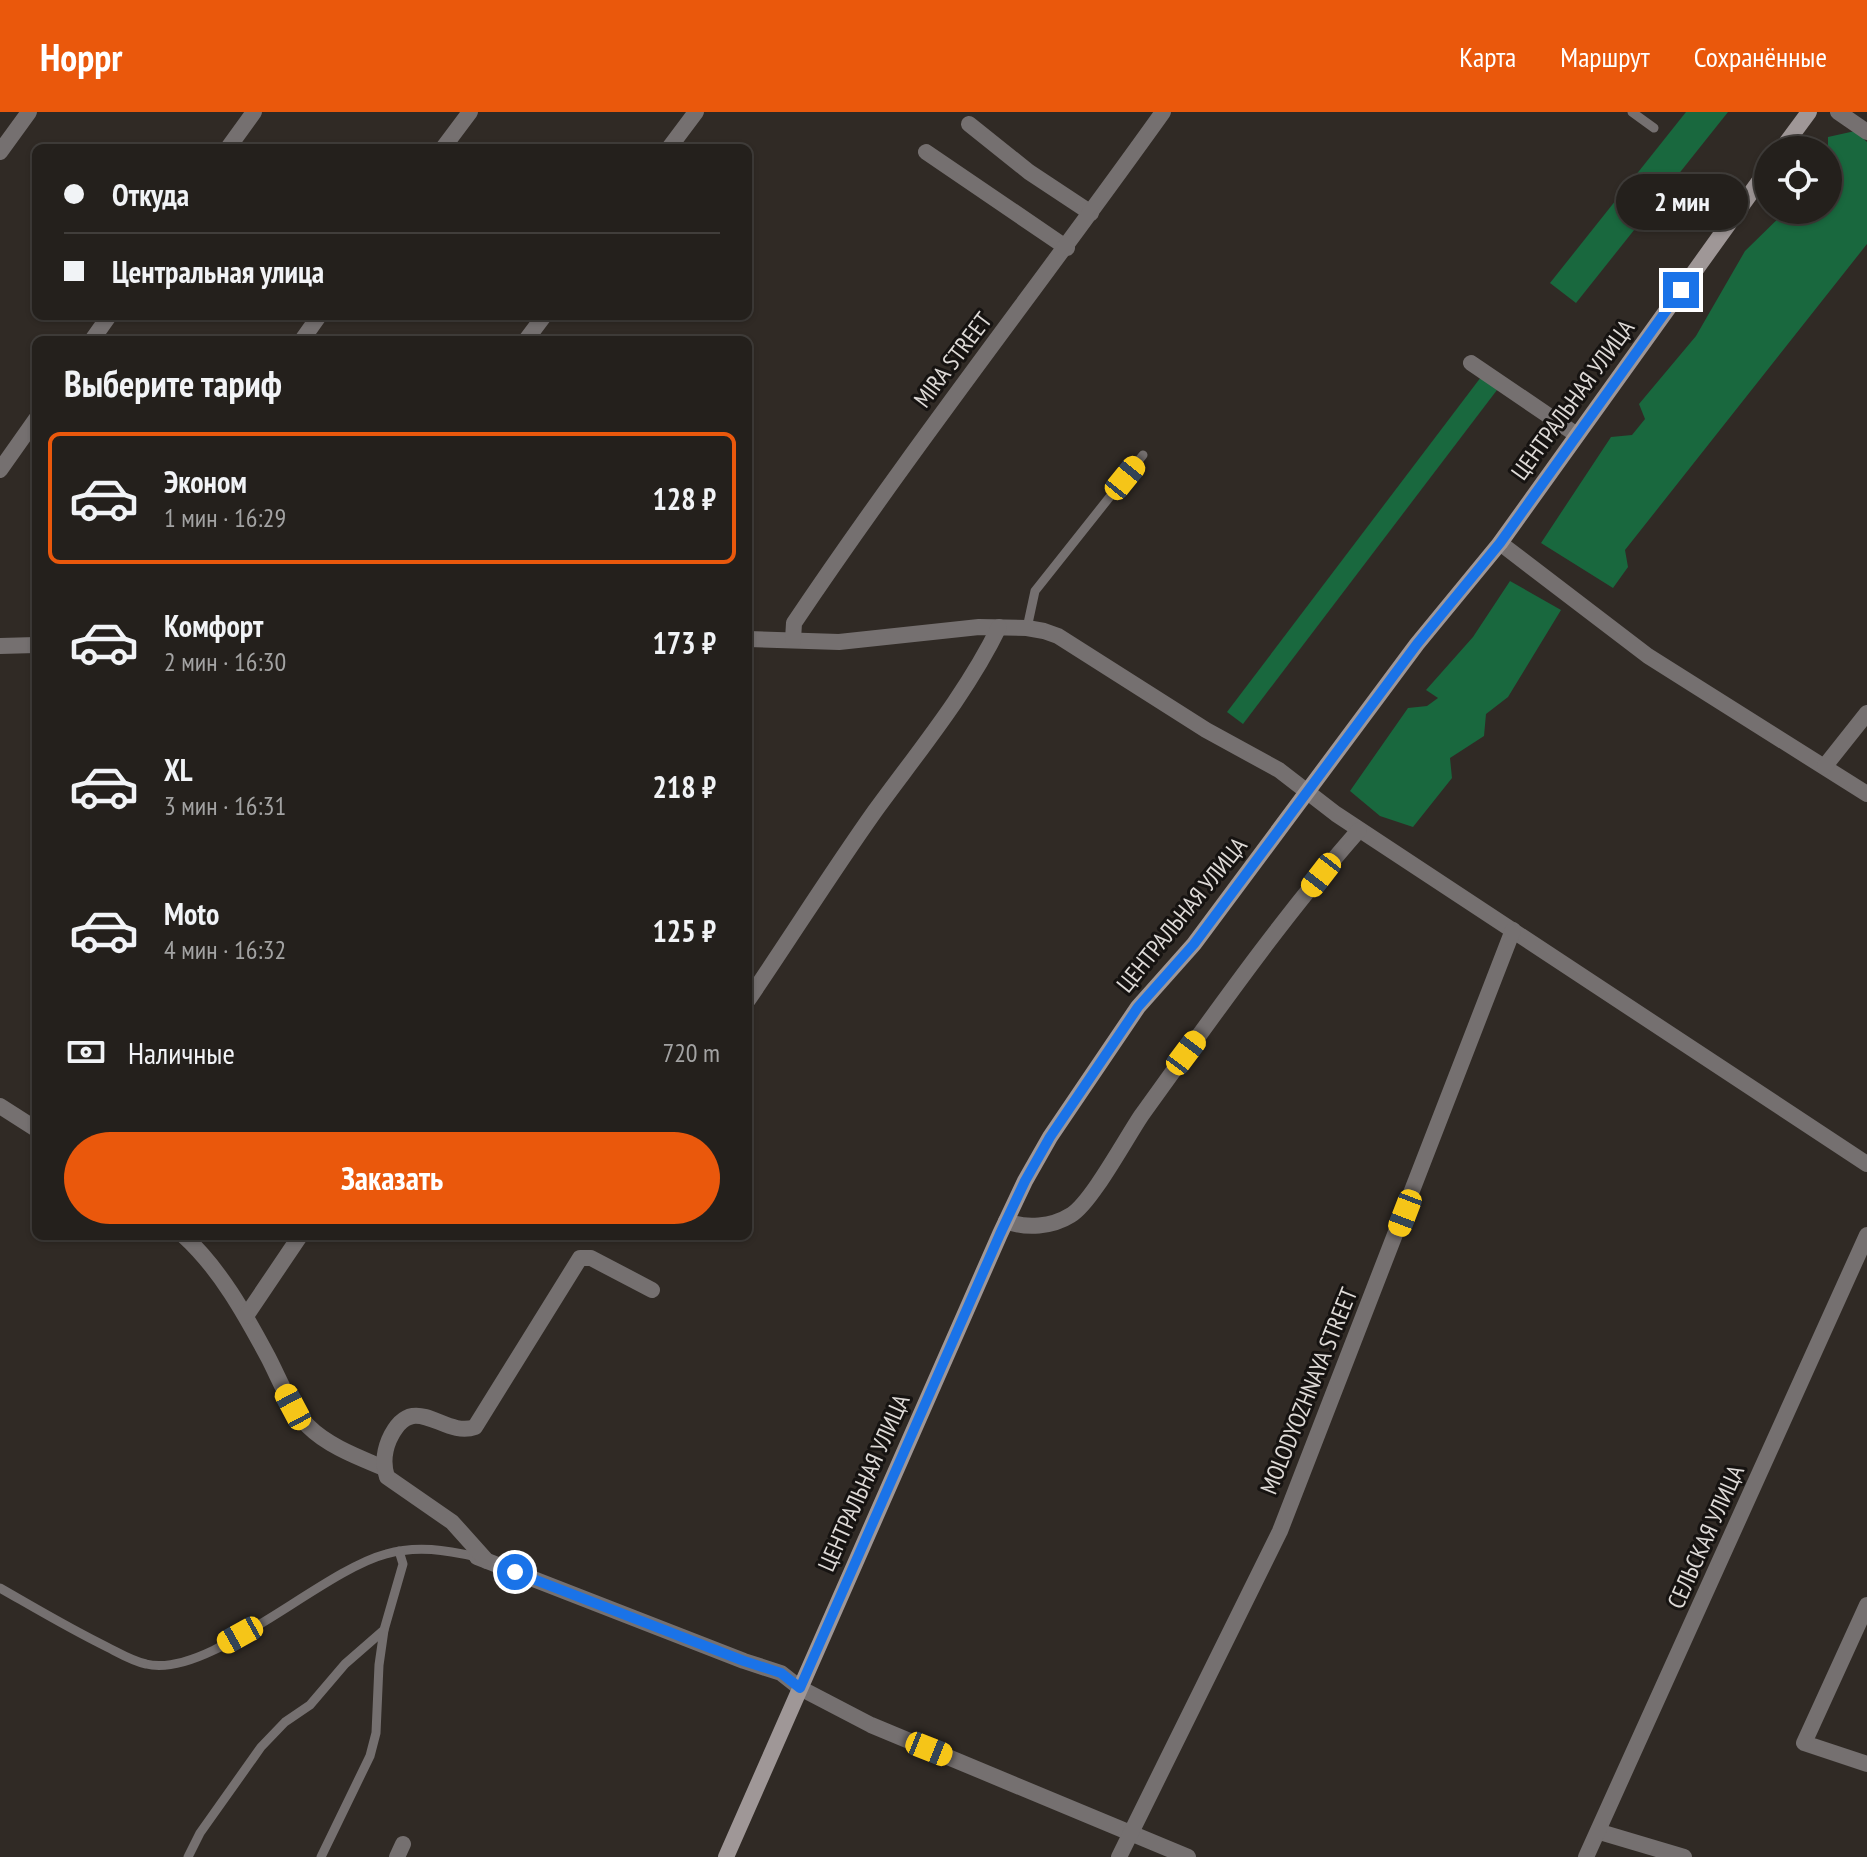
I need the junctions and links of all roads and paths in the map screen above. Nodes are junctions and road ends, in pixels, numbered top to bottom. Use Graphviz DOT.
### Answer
graph roads {
  1 [pos="29,112"];
  2 [pos="254,112"];
  3 [pos="470,112"];
  4 [pos="696,112"];
  5 [pos="1163,112"];
  6 [pos="1632,112"];
  7 [pos="1809,112"];
  8 [pos="1838,112"];
  9 [pos="969,124"];
  10 [pos="1654,128"];
  11 [pos="1867,132"];
  12 [pos="1791,136"];
  13 [pos="231,144"];
  14 [pos="446,144"];
  15 [pos="672,144"];
  16 [pos="0,152"];
  17 [pos="926,152"];
  18 [pos="1754,188"];
  19 [pos="1091,213"];
  20 [pos="1067,248"];
  21 [pos="1471,363"];
  22 [pos="32,425"];
  23 [pos="1577,435"];
  24 [pos="1143,455"];
  25 [pos="0,470"];
  26 [pos="1500,543"];
  27 [pos="999,627"];
  28 [pos="1027,628"];
  29 [pos="752,639"];
  30 [pos="793,640"];
  31 [pos="32,645"];
  32 [pos="0,646"];
  33 [pos="1867,713"];
  34 [pos="1825,766"];
  35 [pos="1308,792"];
  36 [pos="1867,794"];
  37 [pos="1359,830"];
  38 [pos="1513,930"];
  39 [pos="752,994"];
  40 [pos="0,1106"];
  41 [pos="32,1126"];
  42 [pos="1867,1164"];
  43 [pos="1006,1221"];
  44 [pos="1867,1235"];
  45 [pos="187,1240"];
  46 [pos="297,1240"];
  47 [pos="652,1290"];
  48 [pos="246,1316"];
  49 [pos="384,1468"];
  50 [pos="399,1551"];
  51 [pos="482,1559"];
  52 [pos="0,1588"];
  53 [pos="1867,1605"];
  54 [pos="384,1630"];
  55 [pos="800,1688"];
  56 [pos="1867,1764"];
  57 [pos="1600,1832"];
  58 [pos="1132,1833"];
  59 [pos="188,1857"];
  60 [pos="321,1857"];
  61 [pos="726,1857"];
  62 [pos="1119,1857"];
  63 [pos="1188,1857"];
  64 [pos="1586,1857"];
  65 [pos="1684,1857"];
  1 -- 16 [label="street"];
  2 -- 13 [label="street"];
  3 -- 14 [label="street"];
  4 -- 15 [label="street"];
  5 -- 19 [label="street, MIRA STREET"];
  6 -- 10 [label="lane"];
  7 -- 12 [label="street"];
  8 -- 11 [label="street"];
  9 -- 19 [label="street"];
  17 -- 20 [label="street"];
  18 -- 23 [label="street, ЦЕНТРАЛЬНАЯ УЛИЦА"];
  19 -- 20 [label="street, MIRA STREET"];
  20 -- 30 [label="street, MIRA STREET"];
  21 -- 23 [label="street"];
  22 -- 25 [label="street"];
  23 -- 26 [label="street, ЦЕНТРАЛЬНАЯ УЛИЦА"];
  24 -- 28 [label="lane"];
  26 -- 34 [label="street"];
  26 -- 35 [label="street, ЦЕНТРАЛЬНАЯ УЛИЦА"];
  27 -- 28 [label="street"];
  27 -- 30 [label="street"];
  27 -- 39 [label="street"];
  28 -- 35 [label="street"];
  29 -- 30 [label="street"];
  31 -- 32 [label="street"];
  33 -- 34 [label="street"];
  34 -- 36 [label="street"];
  35 -- 37 [label="street"];
  35 -- 43 [label="street, ЦЕНТРАЛЬНАЯ УЛИЦА"];
  37 -- 38 [label="street"];
  37 -- 43 [label="street"];
  38 -- 42 [label="street"];
  38 -- 58 [label="street, MOLODYOZHNAYA STREET"];
  40 -- 41 [label="street"];
  43 -- 55 [label="street, ЦЕНТРАЛЬНАЯ УЛИЦА"];
  44 -- 57 [label="street, СЕЛЬСКАЯ УЛИЦА"];
  45 -- 48 [label="street"];
  46 -- 48 [label="street"];
  47 -- 49 [label="street"];
  48 -- 49 [label="street"];
  49 -- 51 [label="street"];
  50 -- 51 [label="lane"];
  50 -- 52 [label="lane"];
  50 -- 54 [label="lane"];
  51 -- 55 [label="street"];
  53 -- 56 [label="street"];
  54 -- 59 [label="lane"];
  54 -- 60 [label="lane"];
  55 -- 58 [label="street"];
  55 -- 61 [label="street, ЦЕНТРАЛЬНАЯ УЛИЦА"];
  57 -- 64 [label="street, СЕЛЬСКАЯ УЛИЦА"];
  57 -- 65 [label="street"];
  58 -- 62 [label="street, MOLODYOZHNAYA STREET"];
  58 -- 63 [label="street"];
}
